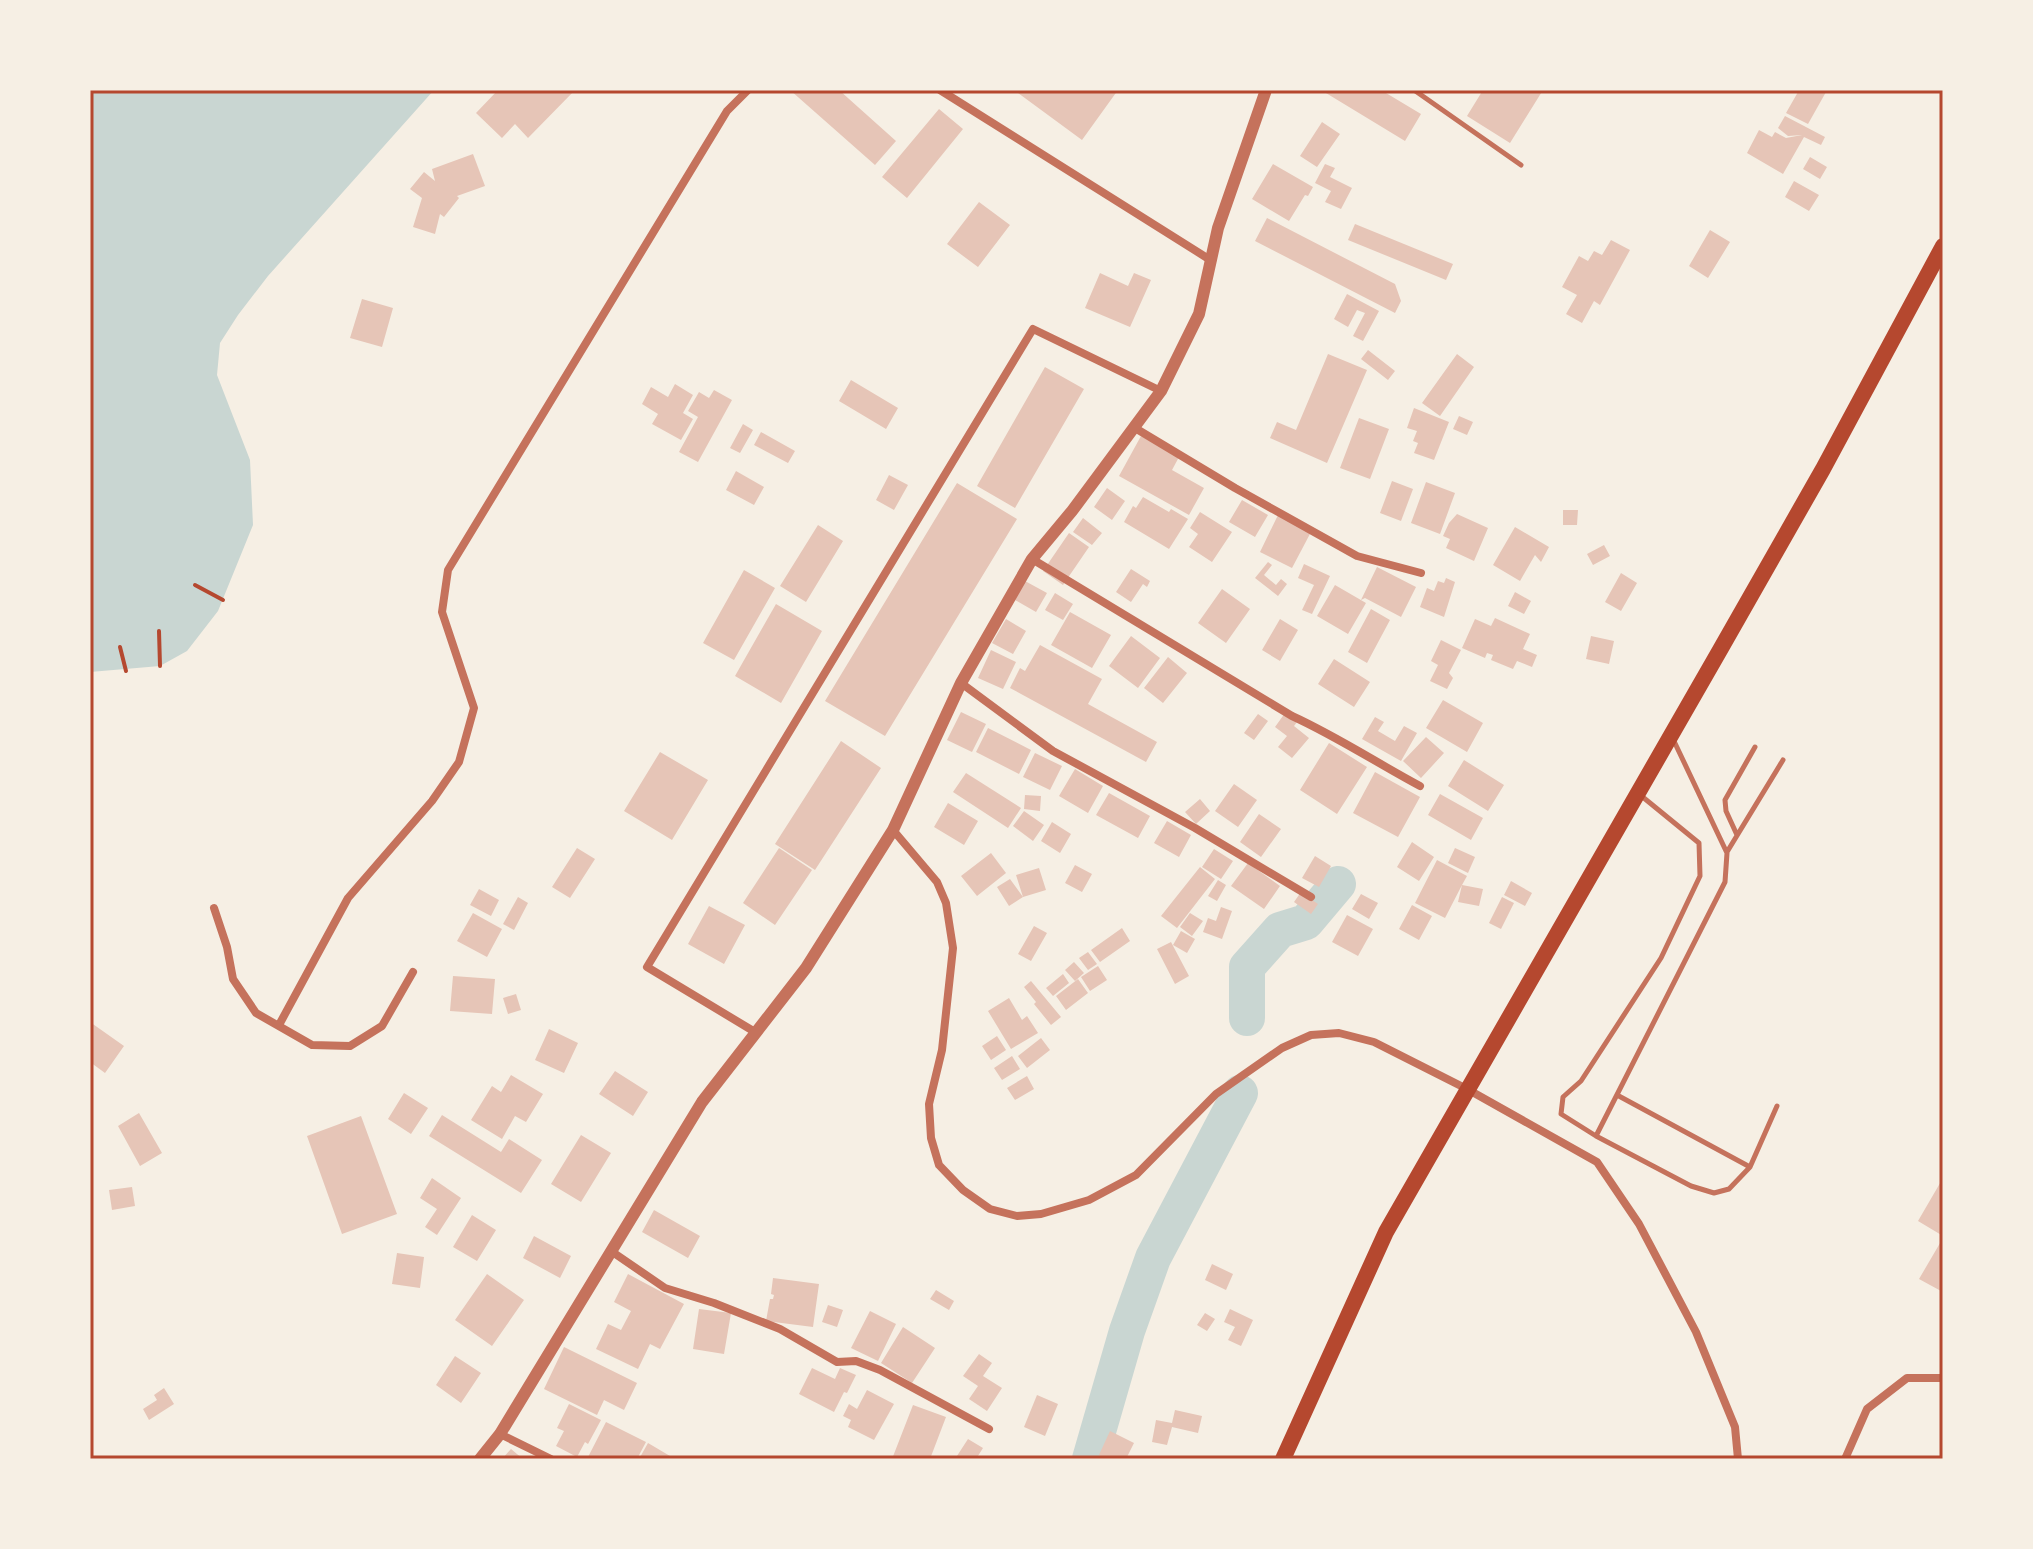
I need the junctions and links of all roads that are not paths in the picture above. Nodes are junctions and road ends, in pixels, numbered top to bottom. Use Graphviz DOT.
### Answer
graph roads {
  1 [pos="748,90"];
  2 [pos="940,90"];
  3 [pos="1266,90"];
  4 [pos="1414,90"];
  5 [pos="1521,165"];
  6 [pos="1943,246"];
  7 [pos="1212,262"];
  8 [pos="1161,391"];
  9 [pos="1135,428"];
  10 [pos="1032,559"];
  11 [pos="1421,573"];
  12 [pos="961,683"];
  13 [pos="1671,735"];
  14 [pos="1755,747"];
  15 [pos="1783,760"];
  16 [pos="1420,786"];
  17 [pos="1638,793"];
  18 [pos="893,830"];
  19 [pos="1737,836"];
  20 [pos="1727,853"];
  21 [pos="1311,897"];
  22 [pos="214,908"];
  23 [pos="413,972"];
  24 [pos="279,1025"];
  25 [pos="755,1032"];
  26 [pos="1467,1089"];
  27 [pos="1617,1095"];
  28 [pos="1777,1106"];
  29 [pos="1596,1136"];
  30 [pos="1750,1167"];
  31 [pos="611,1251"];
  32 [pos="1943,1378"];
  33 [pos="989,1429"];
  34 [pos="500,1434"];
  35 [pos="480,1459"];
  36 [pos="551,1459"];
  37 [pos="1283,1459"];
  38 [pos="1738,1459"];
  39 [pos="1845,1459"];
  1 -- 24 [label="street"];
  2 -- 7 [label="street"];
  3 -- 7 [label="street"];
  4 -- 5 [label="lane"];
  6 -- 13 [label="main road"];
  7 -- 8 [label="street"];
  8 -- 9 [label="street"];
  8 -- 25 [label="street"];
  9 -- 10 [label="street"];
  9 -- 11 [label="street"];
  10 -- 12 [label="street"];
  10 -- 16 [label="street"];
  12 -- 18 [label="street"];
  12 -- 21 [label="street"];
  13 -- 17 [label="main road"];
  13 -- 20 [label="lane"];
  14 -- 19 [label="lane"];
  15 -- 19 [label="lane"];
  17 -- 26 [label="main road"];
  17 -- 29 [label="lane"];
  18 -- 25 [label="street"];
  18 -- 26 [label="street"];
  19 -- 20 [label="lane"];
  20 -- 27 [label="lane"];
  22 -- 24 [label="street"];
  23 -- 24 [label="street"];
  25 -- 31 [label="street"];
  26 -- 37 [label="main road"];
  26 -- 38 [label="street"];
  27 -- 29 [label="lane"];
  27 -- 30 [label="lane"];
  28 -- 30 [label="lane"];
  29 -- 30 [label="lane"];
  31 -- 33 [label="street"];
  31 -- 34 [label="street"];
  32 -- 39 [label="street"];
  34 -- 35 [label="street"];
  34 -- 36 [label="street"];
}
